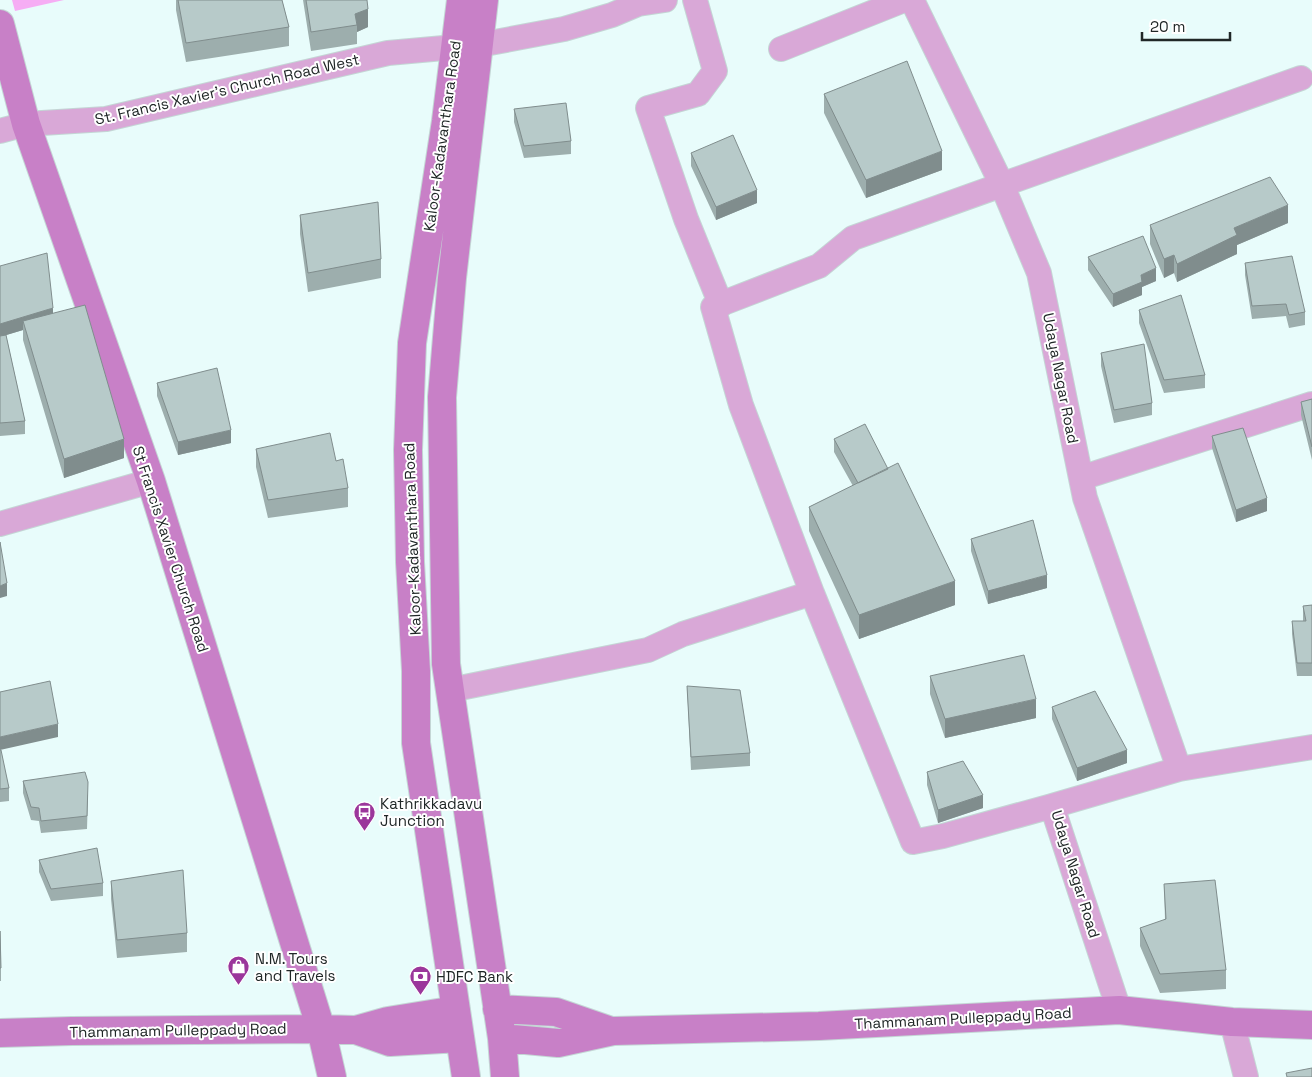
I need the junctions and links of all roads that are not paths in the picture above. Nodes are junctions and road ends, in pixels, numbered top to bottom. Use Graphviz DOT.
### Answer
graph roads {
  1 [pos="460,0"];
  2 [pos="484,0"];
  3 [pos="665,0"];
  4 [pos="694,0"];
  5 [pos="904,0"];
  6 [pos="912,0"];
  7 [pos="0,24"];
  8 [pos="467,46"];
  9 [pos="781,49"];
  10 [pos="1301,78"];
  11 [pos="13,128"];
  12 [pos="1002,185"];
  13 [pos="721,305"];
  14 [pos="1312,404"];
  15 [pos="1081,478"];
  16 [pos="151,481"];
  17 [pos="0,524"];
  18 [pos="812,594"];
  19 [pos="450,690"];
  20 [pos="1312,747"];
  21 [pos="1179,768"];
  22 [pos="1052,806"];
  23 [pos="497,1009"];
  24 [pos="456,1010"];
  25 [pos="1119,1010"];
  26 [pos="1232,1022"];
  27 [pos="1312,1025"];
  28 [pos="321,1029"];
  29 [pos="356,1030"];
  30 [pos="613,1031"];
  31 [pos="0,1033"];
  32 [pos="460,1038"];
  33 [pos="502,1038"];
  34 [pos="332,1077"];
  35 [pos="466,1077"];
  36 [pos="505,1077"];
  37 [pos="1246,1077"];
  1 -- 8 [label="main road, Kaloor-Kadavanthara Road"];
  2 -- 8 [label="main road, Kaloor-Kadavanthara Road"];
  3 -- 8 [label="street, St. Francis Xavier's Church Road West"];
  4 -- 13 [label="street"];
  5 -- 9 [label="street"];
  6 -- 12 [label="street, Udaya Nagar Road"];
  7 -- 11 [label="main road, St Francis Xavier Church Road"];
  8 -- 11 [label="street, St. Francis Xavier's Church Road West"];
  8 -- 19 [label="main road, Kaloor-Kadavanthara Road"];
  8 -- 24 [label="main road, Kaloor-Kadavanthara Road"];
  10 -- 12 [label="street"];
  11 -- 16 [label="main road, St Francis Xavier Church Road"];
  12 -- 13 [label="street"];
  12 -- 15 [label="street, Udaya Nagar Road"];
  13 -- 18 [label="street"];
  14 -- 15 [label="street"];
  15 -- 21 [label="street, Udaya Nagar Road"];
  16 -- 17 [label="street"];
  16 -- 28 [label="main road, St Francis Xavier Church Road"];
  18 -- 19 [label="street"];
  18 -- 22 [label="street"];
  19 -- 23 [label="main road, Kaloor-Kadavanthara Road"];
  20 -- 21 [label="street, Udaya Nagar Road"];
  21 -- 22 [label="street, Udaya Nagar Road"];
  22 -- 25 [label="street, Udaya Nagar Road"];
  23 -- 30 [label="main road, Thammanam Pulleppady Road"];
  23 -- 33 [label="main road, Kaloor-Kadavanthara Road"];
  24 -- 29 [label="main road, Thammanam Pulleppady Road"];
  24 -- 32 [label="main road, Kaloor-Kadavanthara Road"];
  25 -- 26 [label="main road, Thammanam Pulleppady Road"];
  25 -- 30 [label="main road, Thammanam Pulleppady Road"];
  26 -- 27 [label="main road, Thammanam Pulleppady Road"];
  26 -- 37 [label="street"];
  28 -- 29 [label="main road, Thammanam Pulleppady Road"];
  28 -- 31 [label="main road, Thammanam Pulleppady Road"];
  28 -- 34 [label="main road, St Francis Xavier Church Road"];
  29 -- 32 [label="main road, Thammanam Pulleppady Road"];
  30 -- 33 [label="main road, Thammanam Pulleppady Road"];
  32 -- 35 [label="main road, Kaloor-Kadavanthara Road"];
  33 -- 36 [label="main road, Kaloor-Kadavanthara Road"];
}
